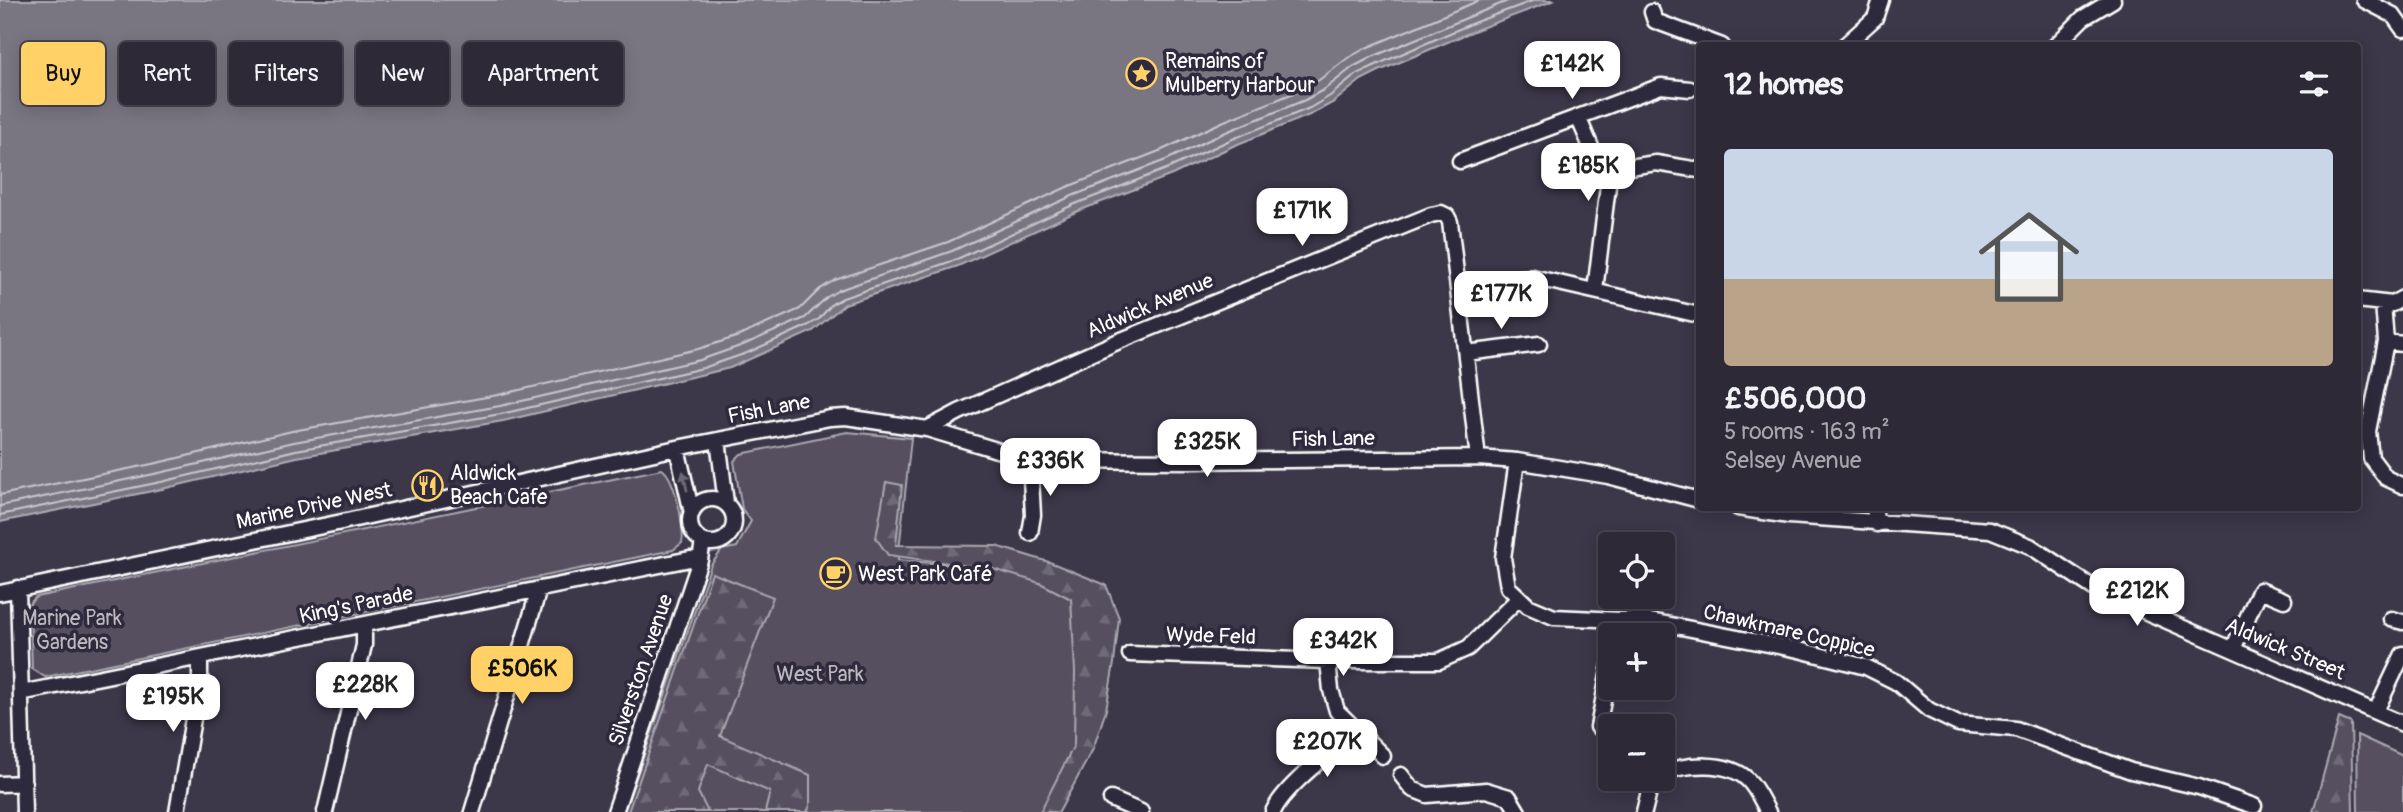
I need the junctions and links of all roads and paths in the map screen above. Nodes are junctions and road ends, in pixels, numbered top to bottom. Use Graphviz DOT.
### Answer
graph roads {
  1 [pos="1881,0"];
  2 [pos="2364,0"];
  3 [pos="2104,2"];
  4 [pos="1652,12"];
  5 [pos="2403,29"];
  6 [pos="1711,42"];
  7 [pos="1848,42"];
  8 [pos="2059,42"];
  9 [pos="1690,89"];
  10 [pos="1578,117"];
  11 [pos="1460,162"];
  12 [pos="1696,170"];
  13 [pos="1601,171"];
  14 [pos="1479,283"];
  15 [pos="1595,290"];
  16 [pos="2403,298"];
  17 [pos="2361,300"];
  18 [pos="2383,303"];
  19 [pos="1696,314"];
  20 [pos="2386,342"];
  21 [pos="1539,344"];
  22 [pos="2403,344"];
  23 [pos="1466,353"];
  24 [pos="927,429"];
  25 [pos="718,440"];
  26 [pos="677,448"];
  27 [pos="1477,450"];
  28 [pos="1030,460"];
  29 [pos="1517,461"];
  30 [pos="2403,486"];
  31 [pos="1696,499"];
  32 [pos="726,503"];
  33 [pos="1757,511"];
  34 [pos="1875,511"];
  35 [pos="692,513"];
  36 [pos="1877,523"];
  37 [pos="1030,533"];
  38 [pos="703,541"];
  39 [pos="700,561"];
  40 [pos="18,588"];
  41 [pos="538,589"];
  42 [pos="0,593"];
  43 [pos="1519,598"];
  44 [pos="2284,600"];
  45 [pos="1630,623"];
  46 [pos="1661,623"];
  47 [pos="364,625"];
  48 [pos="1598,625"];
  49 [pos="1675,626"];
  50 [pos="2233,649"];
  51 [pos="1130,654"];
  52 [pos="2403,654"];
  53 [pos="200,658"];
  54 [pos="1328,661"];
  55 [pos="21,692"];
  56 [pos="2376,711"];
  57 [pos="2403,724"];
  58 [pos="1356,730"];
  59 [pos="1383,756"];
  60 [pos="1675,768"];
  61 [pos="1401,775"];
  62 [pos="24,783"];
  63 [pos="0,785"];
  64 [pos="1649,791"];
  65 [pos="1111,799"];
  66 [pos="2254,806"];
  67 [pos="24,812"];
  68 [pos="177,812"];
  69 [pos="325,812"];
  70 [pos="472,812"];
  71 [pos="615,812"];
  72 [pos="1141,812"];
  73 [pos="1273,812"];
  74 [pos="1518,812"];
  75 [pos="1644,812"];
  76 [pos="1768,812"];
  1 -- 7 [label="street"];
  2 -- 5 [label="street"];
  3 -- 8 [label="street"];
  4 -- 6 [label="street"];
  9 -- 10 [label="street"];
  10 -- 11 [label="street"];
  10 -- 13 [label="street"];
  12 -- 13 [label="street"];
  13 -- 15 [label="street"];
  14 -- 15 [label="street"];
  15 -- 19 [label="street"];
  16 -- 18 [label="street"];
  17 -- 18 [label="street"];
  18 -- 20 [label="street"];
  20 -- 22 [label="street"];
  20 -- 30 [label="street"];
  21 -- 23 [label="street"];
  23 -- 24 [label="street, Aldwick Avenue"];
  23 -- 27 [label="street, Aldwick Avenue"];
  24 -- 25 [label="street, Fish Lane"];
  24 -- 28 [label="street, Fish Lane"];
  25 -- 26 [label="street, Marine Drive West"];
  25 -- 32 [label="street"];
  35 -- 26 [label="street, Silverston Avenue, one-way"];
  26 -- 40 [label="street, Marine Drive West"];
  28 -- 29 [label="street, Fish Lane"];
  28 -- 37 [label="street"];
  29 -- 31 [label="street, Fish Lane"];
  29 -- 43 [label="street"];
  32 -- 35 [label="street"];
  32 -- 38 [label="street"];
  33 -- 36 [label="street"];
  34 -- 36 [label="street"];
  35 -- 38 [label="street, Silverston Avenue"];
  36 -- 50 [label="street, Aldwick Street"];
  38 -- 39 [label="street, Silverston Avenue"];
  39 -- 41 [label="street, King's Parade"];
  39 -- 71 [label="street, Silverston Avenue"];
  40 -- 42 [label="street, Marine Drive West"];
  40 -- 55 [label="street"];
  41 -- 47 [label="street, King's Parade"];
  41 -- 70 [label="street"];
  43 -- 48 [label="street, Chawkmare Coppice"];
  43 -- 54 [label="street, Wyde Feld"];
  44 -- 50 [label="street"];
  45 -- 46 [label="street, Chawkmare Coppice"];
  47 -- 53 [label="street, King's Parade"];
  47 -- 69 [label="street"];
  49 -- 66 [label="street, Chawkmare Coppice"];
  50 -- 56 [label="street, Aldwick Street"];
  51 -- 54 [label="street, Wyde Feld"];
  52 -- 56 [label="street"];
  53 -- 55 [label="street, King's Parade"];
  53 -- 68 [label="street"];
  54 -- 58 [label="street"];
  55 -- 62 [label="street"];
  56 -- 57 [label="street, Aldwick Street"];
  58 -- 59 [label="street"];
  58 -- 73 [label="street"];
  60 -- 76 [label="street"];
  61 -- 74 [label="street"];
  62 -- 63 [label="street"];
  62 -- 67 [label="street"];
  64 -- 75 [label="street"];
  65 -- 72 [label="street"];
}
